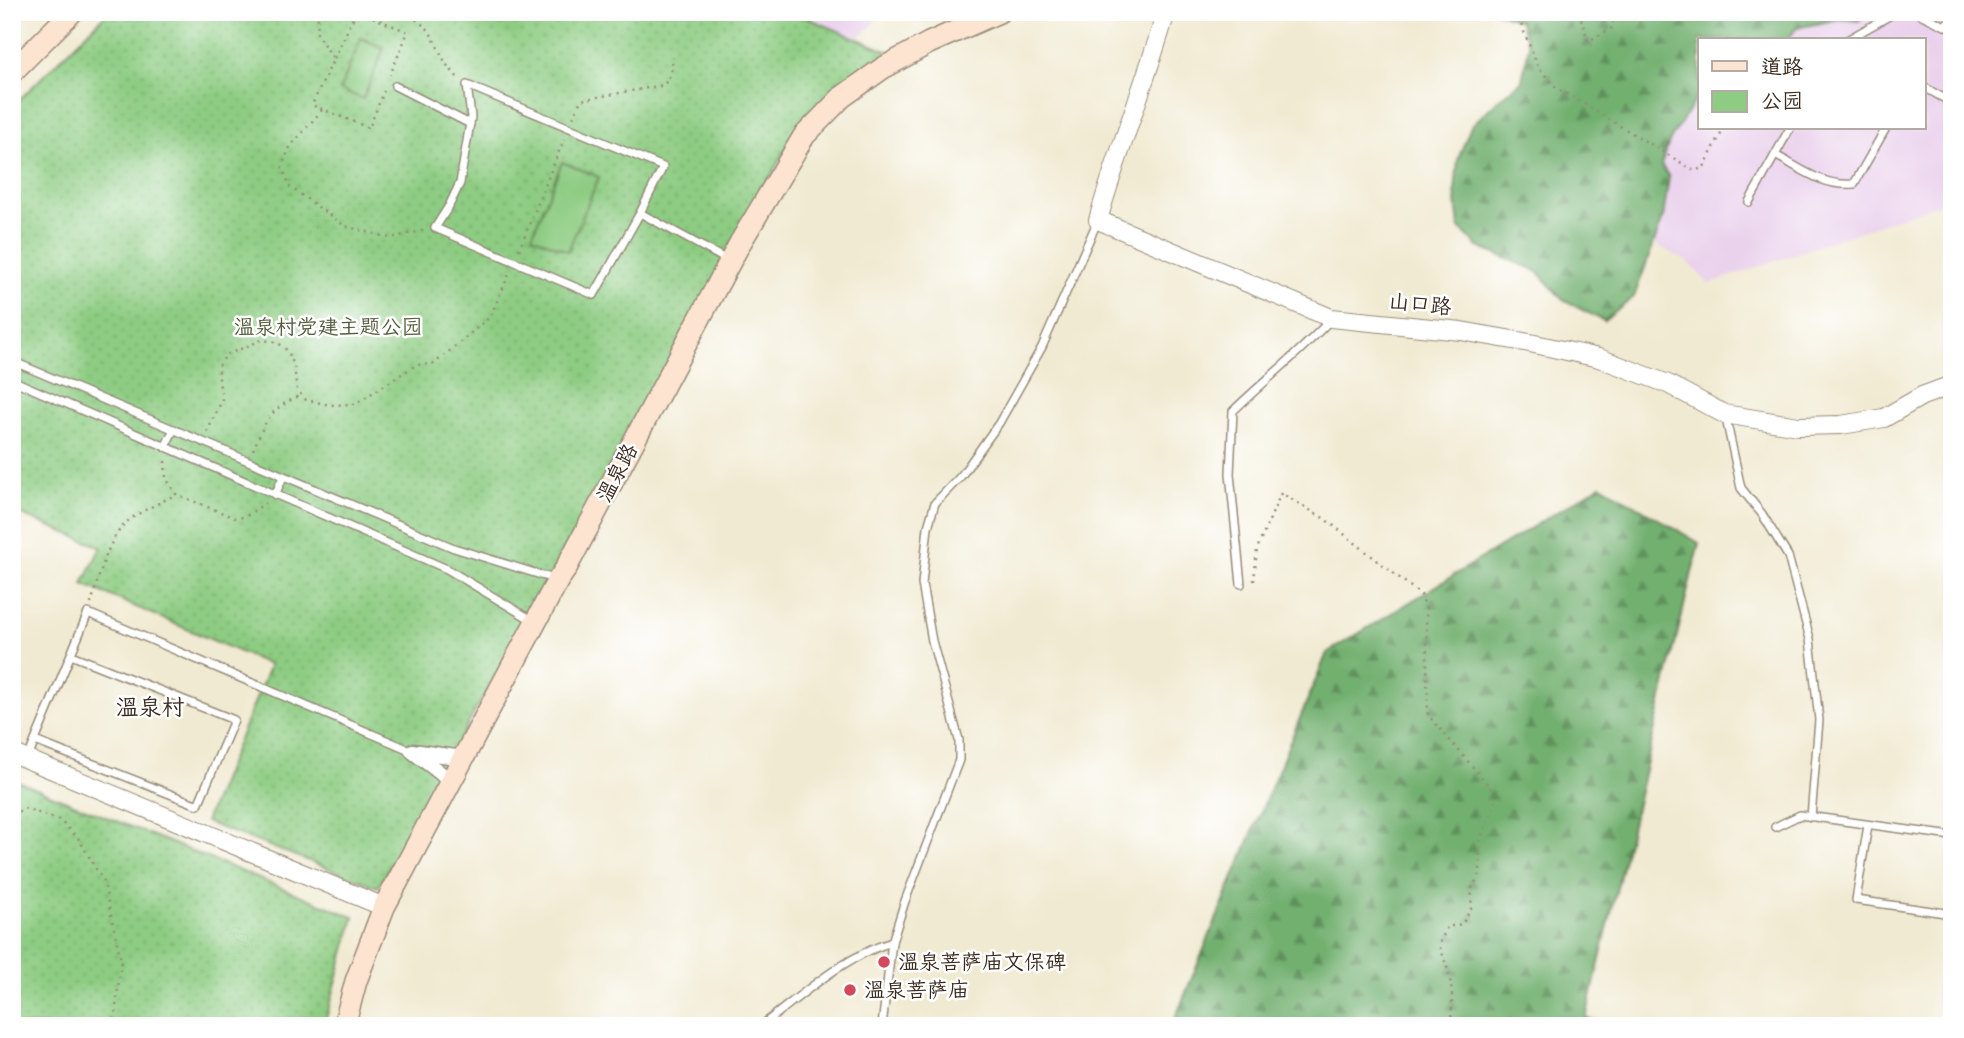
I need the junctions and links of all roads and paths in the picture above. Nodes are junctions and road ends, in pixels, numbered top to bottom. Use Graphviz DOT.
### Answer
graph roads {
  1 [pos="72,12"];
  2 [pos="322,12"];
  3 [pos="358,12"];
  4 [pos="404,12"];
  5 [pos="999,12"];
  6 [pos="1166,12"];
  7 [pos="1516,12"];
  8 [pos="1579,12"];
  9 [pos="1615,12"];
  10 [pos="1896,12"];
  11 [pos="1916,12"];
  12 [pos="1952,17"];
  13 [pos="1949,28"];
  14 [pos="1861,37"];
  15 [pos="673,57"];
  16 [pos="334,58"];
  17 [pos="12,72"];
  18 [pos="467,85"];
  19 [pos="395,86"];
  20 [pos="1926,88"];
  21 [pos="1952,103"];
  22 [pos="322,110"];
  23 [pos="470,124"];
  24 [pos="569,127"];
  25 [pos="1723,130"];
  26 [pos="1789,130"];
  27 [pos="1885,130"];
  28 [pos="1775,155"];
  29 [pos="1749,202"];
  30 [pos="640,213"];
  31 [pos="1098,220"];
  32 [pos="435,228"];
  33 [pos="514,262"];
  34 [pos="730,262"];
  35 [pos="1331,318"];
  36 [pos="12,361"];
  37 [pos="12,380"];
  38 [pos="1952,385"];
  39 [pos="301,395"];
  40 [pos="1724,414"];
  41 [pos="174,429"];
  42 [pos="202,442"];
  43 [pos="165,447"];
  44 [pos="248,461"];
  45 [pos="283,477"];
  46 [pos="176,494"];
  47 [pos="275,495"];
  48 [pos="558,580"];
  49 [pos="1241,584"];
  50 [pos="88,613"];
  51 [pos="536,622"];
  52 [pos="71,655"];
  53 [pos="35,741"];
  54 [pos="412,751"];
  55 [pos="17,757"];
  56 [pos="464,758"];
  57 [pos="452,782"];
  58 [pos="12,815"];
  59 [pos="1811,817"];
  60 [pos="1868,825"];
  61 [pos="1775,827"];
  62 [pos="1952,836"];
  63 [pos="384,907"];
  64 [pos="1952,914"];
  65 [pos="892,942"];
  66 [pos="114,1026"];
  67 [pos="344,1026"];
  68 [pos="761,1026"];
  69 [pos="882,1026"];
  70 [pos="1450,1026"];
  1 -- 17 [label="main road"];
  2 -- 16 [label="path"];
  3 -- 16 [label="path"];
  3 -- 22 [label="path"];
  4 -- 18 [label="path"];
  5 -- 34 [label="main road, 温泉路"];
  6 -- 31 [label="street"];
  7 -- 25 [label="path"];
  8 -- 9 [label="path"];
  10 -- 14 [label="lane"];
  11 -- 13 [label="lane"];
  12 -- 13 [label="lane"];
  15 -- 24 [label="path"];
  16 -- 22 [label="path"];
  18 -- 23 [label="lane"];
  18 -- 24 [label="lane"];
  19 -- 23 [label="lane"];
  20 -- 21 [label="lane"];
  22 -- 32 [label="path"];
  23 -- 32 [label="lane"];
  24 -- 30 [label="lane"];
  24 -- 33 [label="path"];
  26 -- 28 [label="lane"];
  27 -- 28 [label="lane"];
  28 -- 29 [label="lane"];
  30 -- 33 [label="lane"];
  30 -- 34 [label="lane"];
  31 -- 35 [label="street, 山口路"];
  31 -- 65 [label="lane"];
  32 -- 33 [label="lane"];
  33 -- 39 [label="path"];
  34 -- 48 [label="main road, 温泉路"];
  35 -- 40 [label="street, 山口路"];
  35 -- 49 [label="lane"];
  36 -- 41 [label="lane"];
  37 -- 43 [label="lane"];
  38 -- 40 [label="street, 山口路"];
  39 -- 42 [label="path"];
  39 -- 44 [label="path"];
  40 -- 59 [label="lane"];
  41 -- 42 [label="lane"];
  41 -- 43 [label="lane"];
  42 -- 44 [label="lane"];
  43 -- 46 [label="path"];
  43 -- 47 [label="lane"];
  44 -- 45 [label="lane"];
  45 -- 47 [label="lane"];
  45 -- 48 [label="lane"];
  46 -- 47 [label="path"];
  46 -- 50 [label="path"];
  47 -- 51 [label="lane"];
  48 -- 51 [label="main road, 温泉路"];
  49 -- 70 [label="path"];
  50 -- 52 [label="lane"];
  50 -- 54 [label="lane"];
  51 -- 56 [label="main road, 温泉路"];
  52 -- 53 [label="lane"];
  52 -- 53 [label="lane"];
  53 -- 55 [label="lane"];
  54 -- 56 [label="street"];
  54 -- 57 [label="street"];
  55 -- 63 [label="street"];
  56 -- 57 [label="main road, 温泉路"];
  57 -- 63 [label="main road, 温泉路"];
  58 -- 66 [label="path"];
  59 -- 60 [label="lane"];
  59 -- 61 [label="lane"];
  60 -- 62 [label="lane"];
  60 -- 64 [label="lane"];
  63 -- 67 [label="main road, 温泉路"];
  65 -- 68 [label="lane"];
  65 -- 69 [label="lane"];
}
